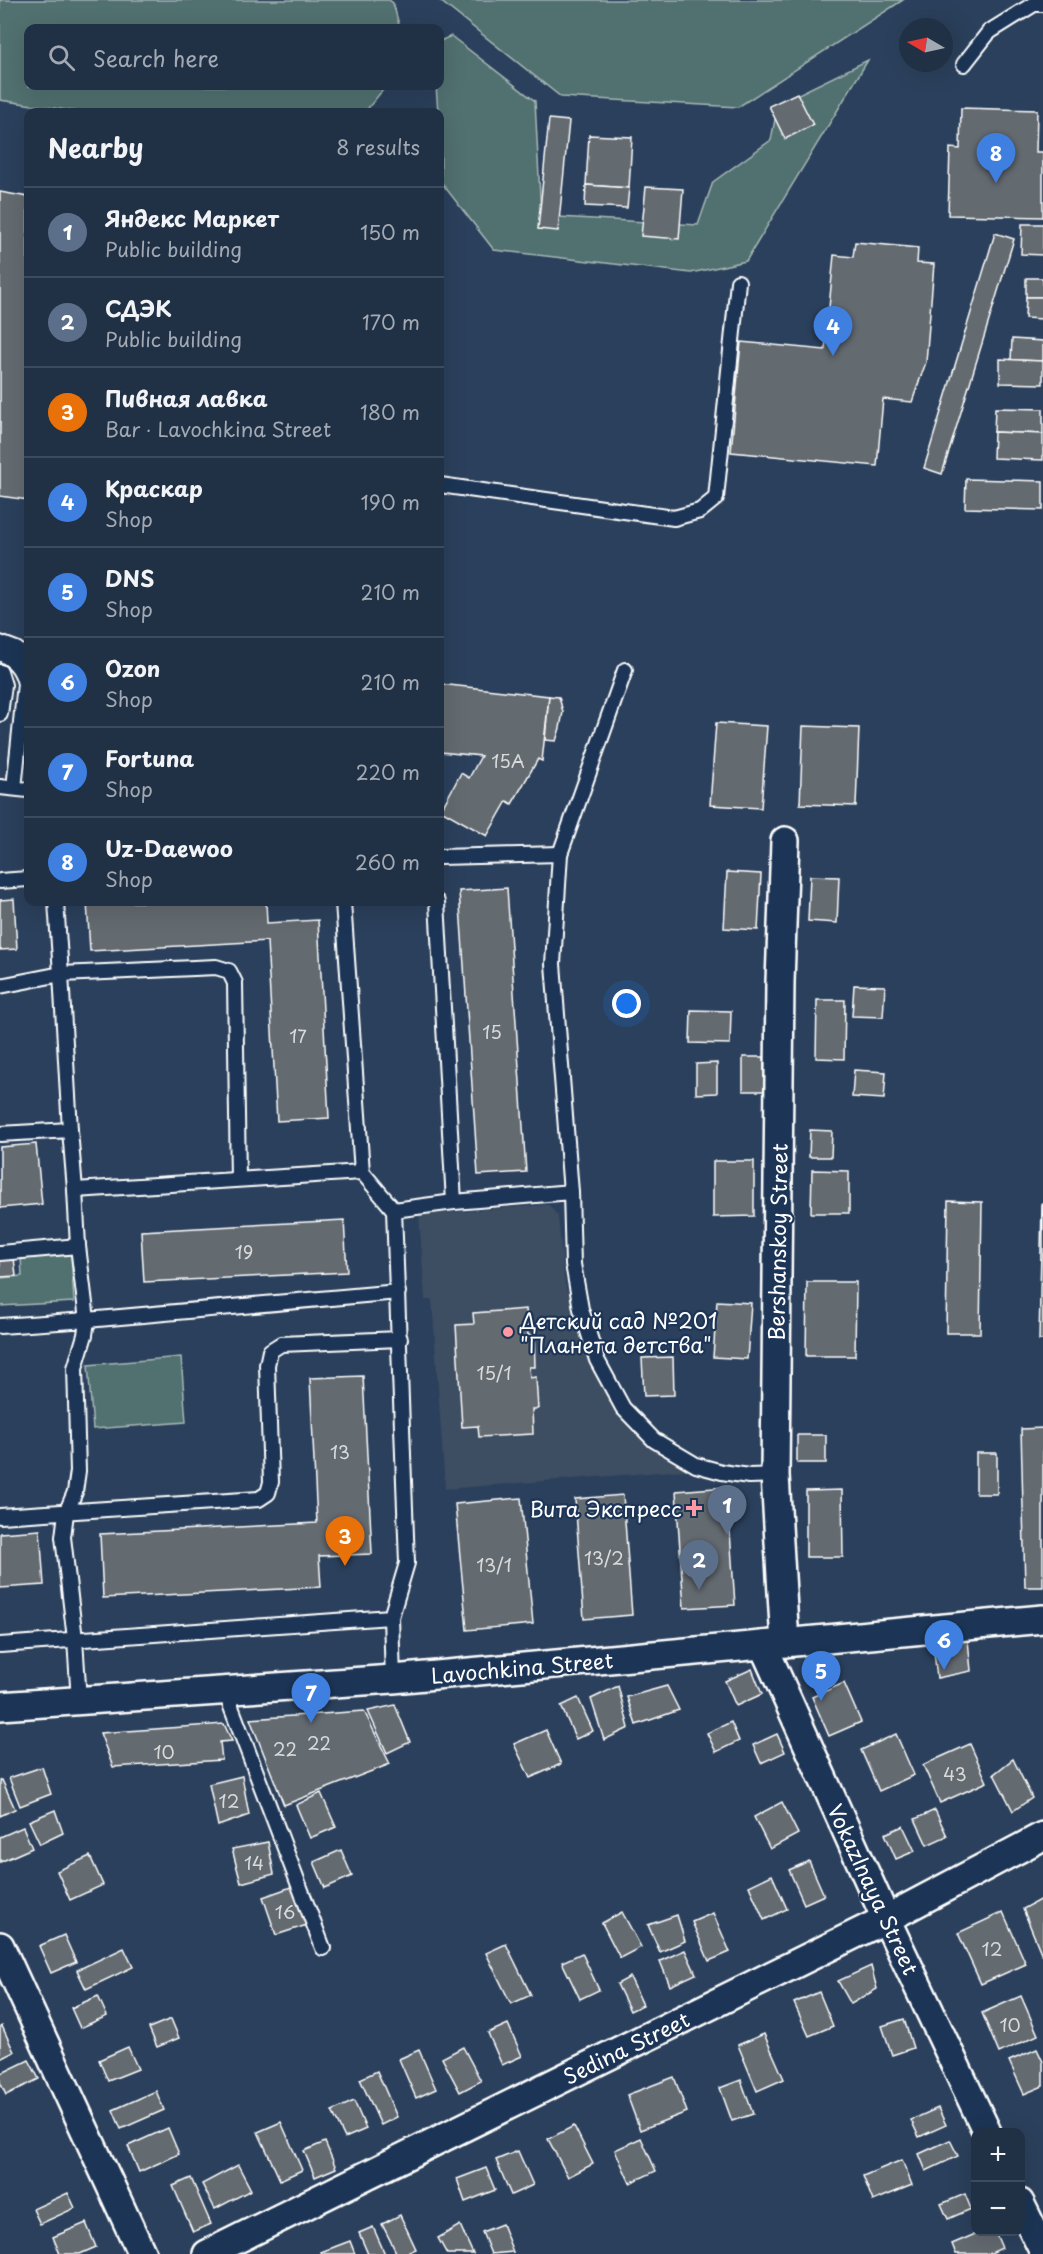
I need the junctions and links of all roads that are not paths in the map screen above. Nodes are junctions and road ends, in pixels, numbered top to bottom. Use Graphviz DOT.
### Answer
graph roads {
  1 [pos="1043,4"];
  2 [pos="964,64"];
  3 [pos="738,282"];
  4 [pos="444,486"];
  5 [pos="0,643"];
  6 [pos="0,653"];
  7 [pos="24,655"];
  8 [pos="625,670"];
  9 [pos="0,672"];
  10 [pos="24,679"];
  11 [pos="24,710"];
  12 [pos="0,714"];
  13 [pos="0,787"];
  14 [pos="21,789"];
  15 [pos="784,841"];
  16 [pos="560,854"];
  17 [pos="444,857"];
  18 [pos="24,879"];
  19 [pos="0,881"];
  20 [pos="57,906"];
  21 [pos="343,906"];
  22 [pos="437,906"];
  23 [pos="61,974"];
  24 [pos="0,986"];
  25 [pos="70,1130"];
  26 [pos="0,1134"];
  27 [pos="362,1172"];
  28 [pos="238,1179"];
  29 [pos="75,1190"];
  30 [pos="571,1192"];
  31 [pos="454,1202"];
  32 [pos="394,1210"];
  33 [pos="78,1246"];
  34 [pos="0,1253"];
  35 [pos="398,1292"];
  36 [pos="87,1320"];
  37 [pos="0,1326"];
  38 [pos="400,1340"];
  39 [pos="775,1475"];
  40 [pos="66,1513"];
  41 [pos="0,1516"];
  42 [pos="391,1617"];
  43 [pos="1043,1619"];
  44 [pos="75,1639"];
  45 [pos="0,1644"];
  46 [pos="774,1644"];
  47 [pos="393,1678"];
  48 [pos="225,1691"];
  49 [pos="79,1701"];
  50 [pos="0,1706"];
  51 [pos="1043,1836"];
  52 [pos="886,1919"];
  53 [pos="0,1946"];
  54 [pos="323,1948"];
  55 [pos="985,2128"];
  56 [pos="1025,2213"];
  57 [pos="1043,2250"];
  58 [pos="142,2254"];
  59 [pos="207,2254"];
  1 -- 2 [label="lane"];
  3 -- 4 [label="lane"];
  5 -- 7 [label="lane"];
  6 -- 10 [label="lane"];
  8 -- 16 [label="lane"];
  9 -- 12 [label="lane"];
  11 -- 14 [label="lane"];
  13 -- 14 [label="lane"];
  15 -- 39 [label="street, Bershanskoy Street"];
  16 -- 17 [label="lane"];
  16 -- 30 [label="lane"];
  18 -- 19 [label="lane"];
  20 -- 23 [label="lane"];
  21 -- 27 [label="lane"];
  22 -- 31 [label="lane"];
  23 -- 24 [label="lane"];
  23 -- 25 [label="lane"];
  23 -- 28 [label="lane"];
  25 -- 26 [label="lane"];
  25 -- 29 [label="lane"];
  27 -- 28 [label="lane"];
  27 -- 32 [label="lane"];
  28 -- 29 [label="lane"];
  29 -- 33 [label="lane"];
  30 -- 31 [label="lane"];
  30 -- 39 [label="lane"];
  31 -- 32 [label="lane"];
  32 -- 35 [label="lane"];
  33 -- 34 [label="lane"];
  33 -- 36 [label="lane"];
  35 -- 36 [label="lane"];
  35 -- 38 [label="lane"];
  36 -- 37 [label="lane"];
  36 -- 40 [label="lane"];
  38 -- 40 [label="lane"];
  38 -- 42 [label="lane"];
  39 -- 46 [label="street, Bershanskoy Street"];
  40 -- 41 [label="lane"];
  40 -- 44 [label="lane"];
  42 -- 44 [label="lane"];
  42 -- 47 [label="lane"];
  43 -- 46 [label="street, Lavochkina Street"];
  44 -- 45 [label="lane"];
  44 -- 49 [label="lane"];
  46 -- 47 [label="street, Lavochkina Street"];
  46 -- 52 [label="street, Vokazlnaya Street"];
  47 -- 48 [label="street, Lavochkina Street"];
  48 -- 49 [label="street, Lavochkina Street"];
  48 -- 54 [label="lane"];
  49 -- 50 [label="street, Lavochkina Street"];
  51 -- 52 [label="street, Sedina Street"];
  52 -- 55 [label="street, Vokazlnaya Street"];
  52 -- 59 [label="street, Sedina Street"];
  53 -- 58 [label="street"];
  56 -- 57 [label="street"];
}
